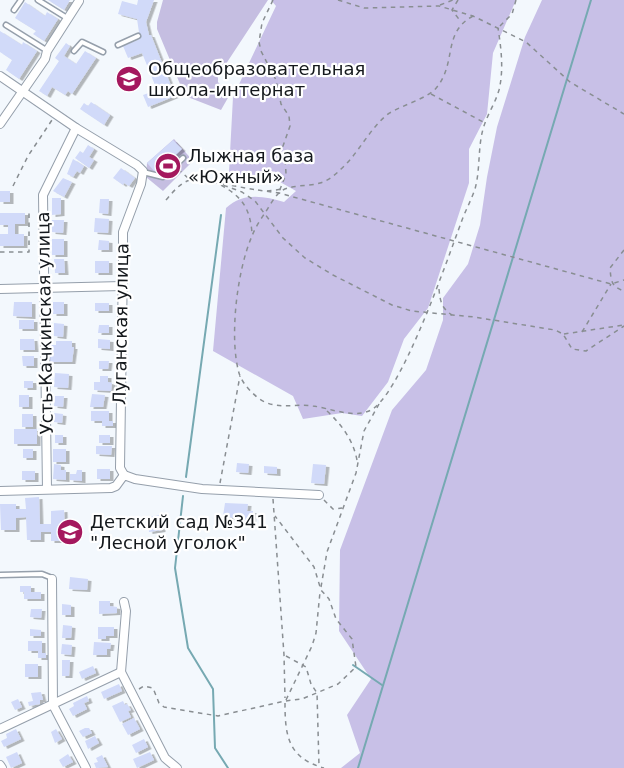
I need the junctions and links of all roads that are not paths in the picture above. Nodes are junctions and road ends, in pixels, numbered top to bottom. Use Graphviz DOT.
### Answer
graph roads {
  1 [pos="21,0"];
  2 [pos="38,0"];
  3 [pos="79,1"];
  4 [pos="14,10"];
  5 [pos="67,19"];
  6 [pos="6,25"];
  7 [pos="138,36"];
  8 [pos="118,45"];
  9 [pos="47,51"];
  10 [pos="74,51"];
  11 [pos="103,52"];
  12 [pos="0,76"];
  13 [pos="23,92"];
  14 [pos="0,123"];
  15 [pos="76,128"];
  16 [pos="183,158"];
  17 [pos="143,173"];
  18 [pos="122,286"];
  19 [pos="0,289"];
  20 [pos="43,289"];
  21 [pos="124,475"];
  22 [pos="47,489"];
  23 [pos="0,491"];
  24 [pos="320,495"];
  25 [pos="0,575"];
  26 [pos="52,579"];
  27 [pos="124,602"];
  28 [pos="121,672"];
  29 [pos="53,705"];
  30 [pos="0,729"];
  31 [pos="86,768"];
  32 [pos="177,768"];
  1 -- 4 [label="lane"];
  2 -- 5 [label="lane"];
  3 -- 5 [label="street"];
  5 -- 9 [label="street"];
  6 -- 9 [label="lane"];
  7 -- 8 [label="lane"];
  9 -- 13 [label="street"];
  10 -- 11 [label="lane"];
  12 -- 13 [label="street"];
  13 -- 14 [label="street"];
  13 -- 15 [label="street"];
  15 -- 17 [label="street"];
  15 -- 20 [label="street, Усть-Качкинская улица"];
  16 -- 17 [label="lane"];
  17 -- 18 [label="street, Луганская улица"];
  18 -- 20 [label="street"];
  18 -- 21 [label="street, Луганская улица"];
  19 -- 20 [label="street"];
  20 -- 22 [label="street, Усть-Качкинская улица"];
  21 -- 22 [label="street"];
  21 -- 24 [label="street"];
  22 -- 23 [label="street"];
  25 -- 26 [label="lane"];
  26 -- 29 [label="street"];
  27 -- 28 [label="street"];
  28 -- 29 [label="street"];
  28 -- 32 [label="street"];
  29 -- 30 [label="street"];
  29 -- 31 [label="street"];
}
